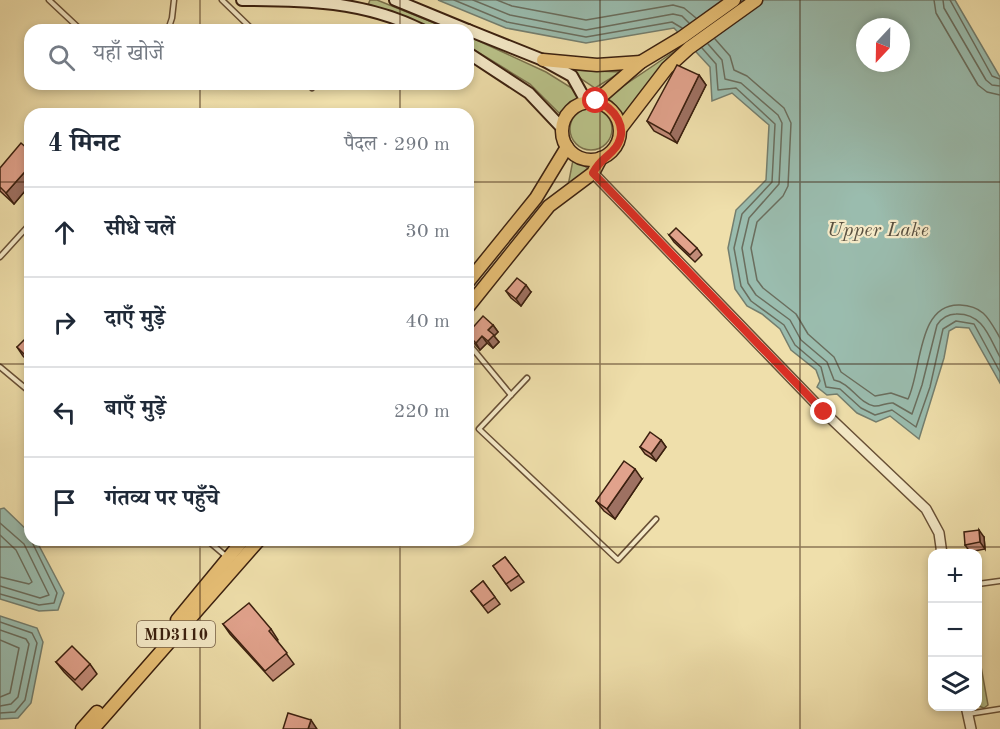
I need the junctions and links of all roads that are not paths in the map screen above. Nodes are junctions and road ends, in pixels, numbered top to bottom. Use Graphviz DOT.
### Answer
graph roads {
  1 [pos="49,0"];
  2 [pos="174,0"];
  3 [pos="222,0"];
  4 [pos="242,0"];
  5 [pos="395,0"];
  6 [pos="734,0"];
  7 [pos="756,0"];
  8 [pos="75,24"];
  9 [pos="169,24"];
  10 [pos="247,24"];
  11 [pos="406,24"];
  12 [pos="453,24"];
  13 [pos="474,32"];
  14 [pos="685,43"];
  15 [pos="474,57"];
  16 [pos="543,60"];
  17 [pos="641,62"];
  18 [pos="591,101"];
  19 [pos="562,128"];
  20 [pos="621,128"];
  21 [pos="567,147"];
  22 [pos="601,158"];
  23 [pos="593,173"];
  24 [pos="24,231"];
  25 [pos="0,257"];
  26 [pos="474,265"];
  27 [pos="474,300"];
  28 [pos="474,351"];
  29 [pos="0,367"];
  30 [pos="527,378"];
  31 [pos="24,387"];
  32 [pos="511,395"];
  33 [pos="656,519"];
  34 [pos="214,546"];
  35 [pos="238,546"];
  36 [pos="254,546"];
  37 [pos="941,549"];
  38 [pos="228,557"];
  39 [pos="1000,581"];
  40 [pos="982,583"];
  41 [pos="1000,709"];
  42 [pos="982,710"];
  43 [pos="967,711"];
  44 [pos="82,729"];
  45 [pos="93,729"];
  46 [pos="971,729"];
  1 -- 8 [label="lane"];
  2 -- 9 [label="lane"];
  3 -- 10 [label="lane"];
  4 -- 11 [label="main road"];
  5 -- 12 [label="main road"];
  6 -- 14 [label="main road"];
  7 -- 14 [label="main road"];
  13 -- 16 [label="main road"];
  14 -- 17 [label="main road"];
  14 -- 20 [label="main road"];
  15 -- 19 [label="main road"];
  16 -- 17 [label="main road"];
  16 -- 18 [label="main road"];
  17 -- 18 [label="main road"];
  18 -- 19 [label="main road"];
  18 -- 20 [label="main road"];
  19 -- 21 [label="main road"];
  20 -- 22 [label="main road"];
  21 -- 22 [label="main road"];
  21 -- 26 [label="main road"];
  22 -- 23 [label="main road"];
  23 -- 27 [label="main road"];
  23 -- 37 [label="street"];
  24 -- 25 [label="lane"];
  28 -- 32 [label="lane"];
  29 -- 31 [label="lane"];
  30 -- 32 [label="lane"];
  32 -- 33 [label="lane"];
  34 -- 38 [label="lane"];
  35 -- 38 [label="main road, MD3110"];
  36 -- 45 [label="main road, MD3110"];
  38 -- 44 [label="main road, MD3110"];
  39 -- 40 [label="lane"];
  41 -- 42 [label="lane"];
  43 -- 46 [label="street"];
}
